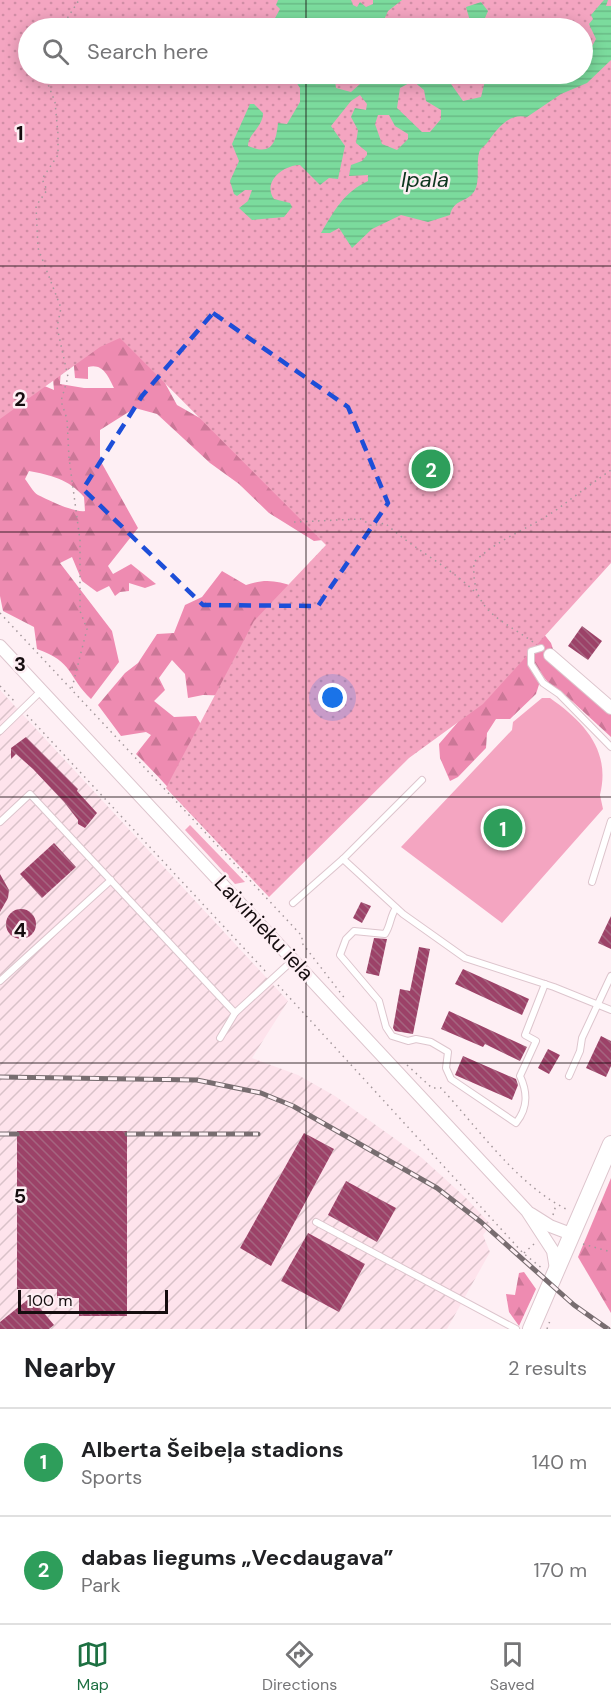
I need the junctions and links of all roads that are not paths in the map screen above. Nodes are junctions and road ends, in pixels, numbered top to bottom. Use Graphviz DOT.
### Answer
graph roads {
  1 [pos="0,646"];
  2 [pos="546,652"];
  3 [pos="42,691"];
  4 [pos="611,708"];
  5 [pos="0,731"];
  6 [pos="611,747"];
  7 [pos="422,780"];
  8 [pos="0,822"];
  9 [pos="611,822"];
  10 [pos="343,860"];
  11 [pos="111,880"];
  12 [pos="592,882"];
  13 [pos="294,903"];
  14 [pos="396,908"];
  15 [pos="293,959"];
  16 [pos="611,976"];
  17 [pos="0,981"];
  18 [pos="545,984"];
  19 [pos="598,1005"];
  20 [pos="611,1010"];
  21 [pos="235,1013"];
  22 [pos="220,1038"];
  23 [pos="569,1076"];
  24 [pos="611,1144"];
  25 [pos="527,1211"];
  26 [pos="316,1222"];
  27 [pos="570,1237"];
  28 [pos="555,1274"];
  29 [pos="516,1329"];
  30 [pos="531,1329"];
  1 -- 3 [label="street, Laivinieku iela"];
  2 -- 4 [label="street"];
  2 -- 6 [label="lane"];
  3 -- 5 [label="lane"];
  3 -- 15 [label="street, Laivinieku iela"];
  7 -- 10 [label="lane"];
  8 -- 11 [label="lane"];
  9 -- 12 [label="lane"];
  10 -- 13 [label="lane"];
  10 -- 14 [label="lane"];
  11 -- 17 [label="lane"];
  11 -- 21 [label="lane"];
  14 -- 18 [label="lane"];
  14 -- 18 [label="lane"];
  15 -- 21 [label="lane"];
  15 -- 25 [label="street, Laivinieku iela"];
  16 -- 19 [label="lane"];
  18 -- 19 [label="lane"];
  19 -- 20 [label="lane"];
  19 -- 23 [label="lane"];
  21 -- 22 [label="lane"];
  24 -- 27 [label="main road"];
  25 -- 27 [label="street, Laivinieku iela"];
  25 -- 28 [label="street, Laivinieku iela"];
  26 -- 29 [label="lane"];
  27 -- 28 [label="main road"];
  28 -- 30 [label="main road"];
}
